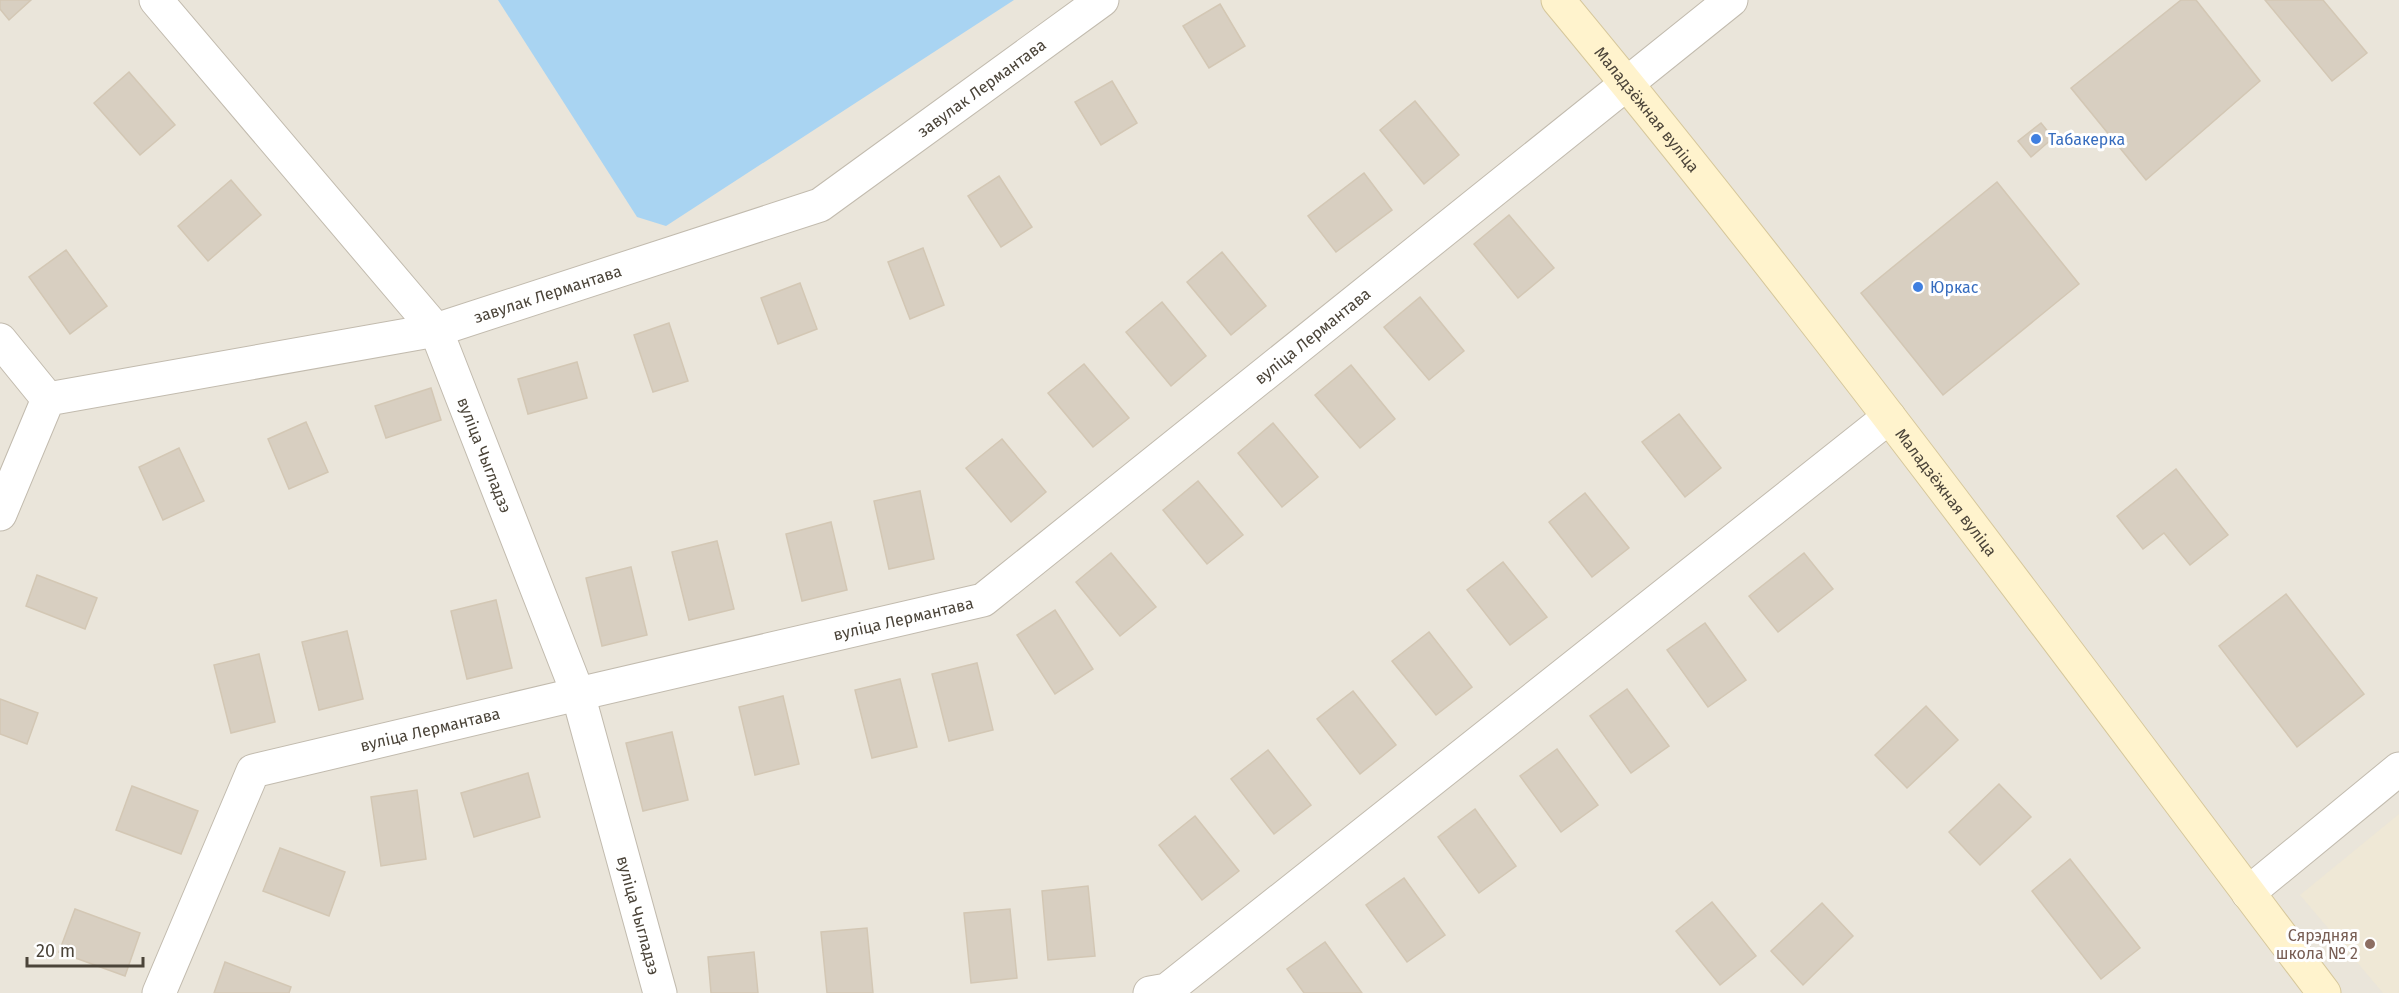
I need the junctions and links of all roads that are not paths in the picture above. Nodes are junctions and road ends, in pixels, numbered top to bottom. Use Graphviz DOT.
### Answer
graph roads {
  1 [pos="156,0"];
  2 [pos="1102,0"];
  3 [pos="1558,0"];
  4 [pos="1731,0"];
  5 [pos="1627,83"];
  6 [pos="436,330"];
  7 [pos="0,340"];
  8 [pos="48,399"];
  9 [pos="1889,417"];
  10 [pos="0,514"];
  11 [pos="578,694"];
  12 [pos="2399,769"];
  13 [pos="2248,893"];
  14 [pos="1162,992"];
  15 [pos="159,993"];
  16 [pos="660,993"];
  17 [pos="2324,993"];
  1 -- 6 [label="street, вуліца Чыгладзэ"];
  2 -- 6 [label="street, завулак Лермантава"];
  3 -- 5 [label="street, Маладзёжная вуліца"];
  4 -- 5 [label="street, вуліца Лермантава"];
  5 -- 9 [label="street, Маладзёжная вуліца"];
  5 -- 11 [label="street, вуліца Лермантава"];
  6 -- 8 [label="street, завулак Лермантава"];
  6 -- 11 [label="street, вуліца Чыгладзэ"];
  7 -- 8 [label="street"];
  8 -- 10 [label="street"];
  9 -- 13 [label="street, Маладзёжная вуліца"];
  9 -- 14 [label="street"];
  11 -- 15 [label="street, вуліца Лермантава"];
  11 -- 16 [label="street, вуліца Чыгладзэ"];
  12 -- 13 [label="street"];
  13 -- 17 [label="street, Маладзёжная вуліца"];
}
